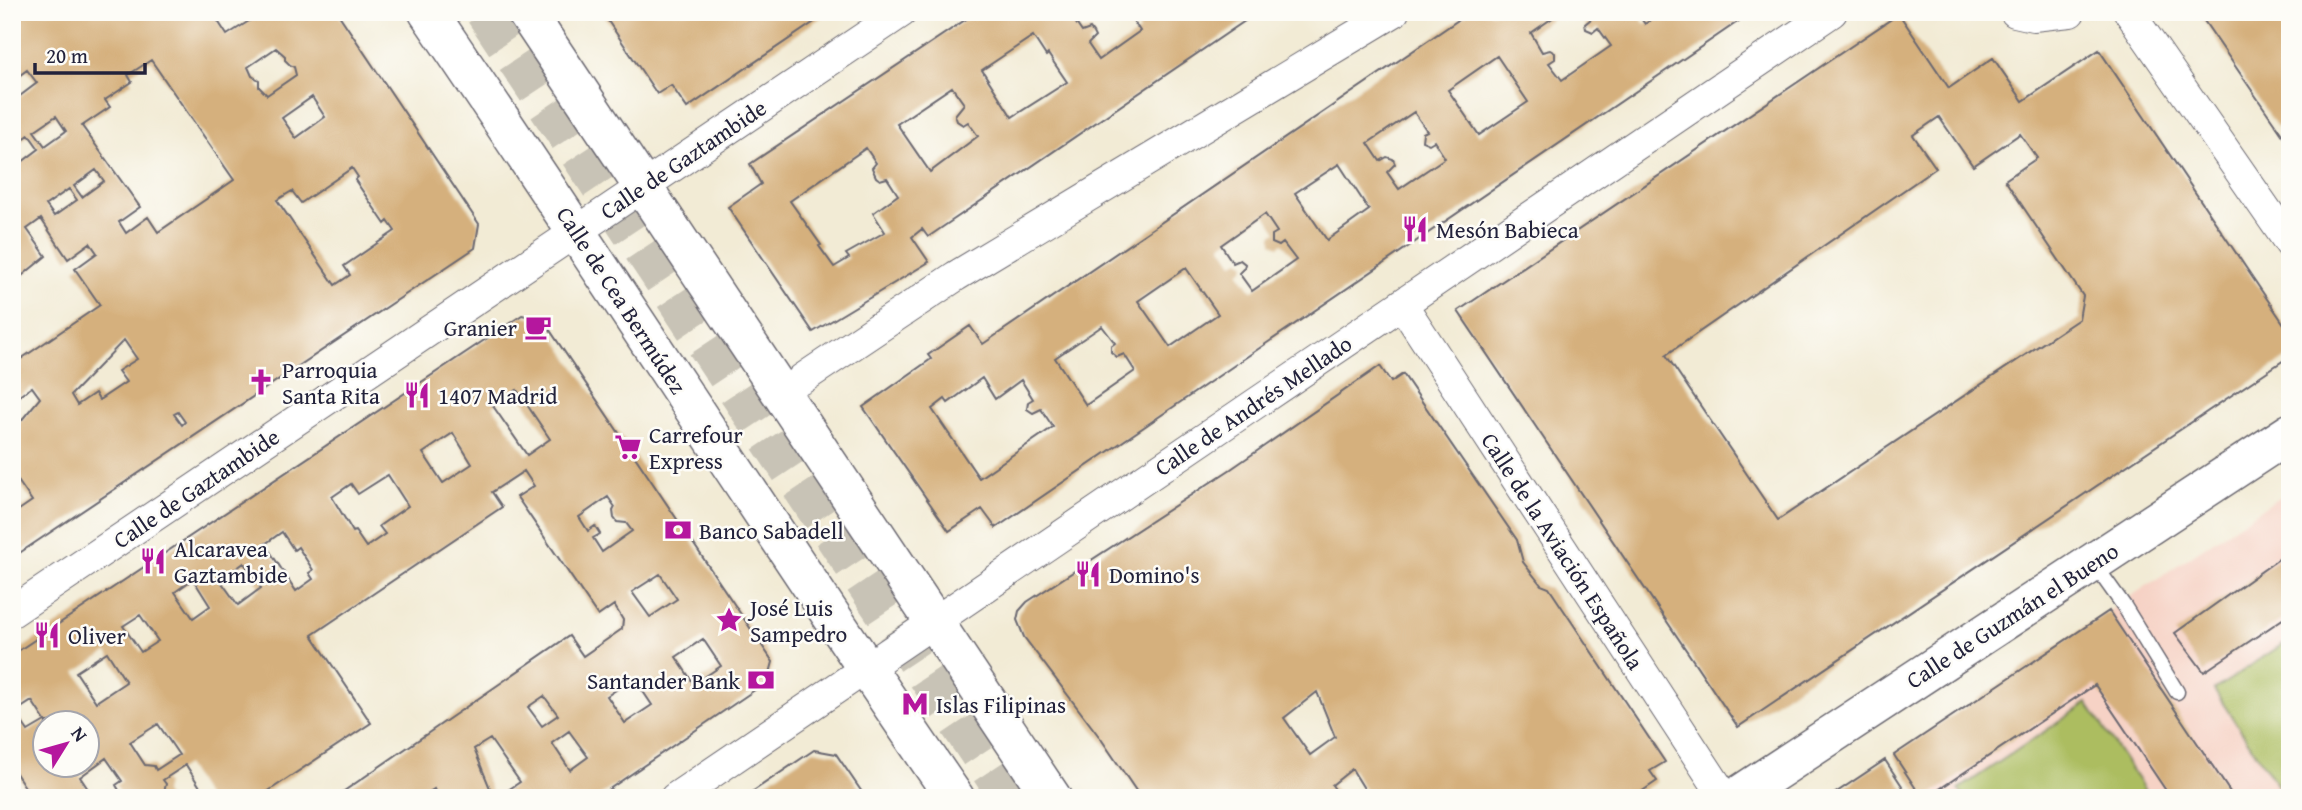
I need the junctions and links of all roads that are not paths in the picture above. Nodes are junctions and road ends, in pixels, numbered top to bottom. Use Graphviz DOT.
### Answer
graph roads {
  1 [pos="428,12"];
  2 [pos="526,12"];
  3 [pos="902,12"];
  4 [pos="1394,12"];
  5 [pos="1832,12"];
  6 [pos="2015,12"];
  7 [pos="2070,12"];
  8 [pos="2129,12"];
  9 [pos="643,187"];
  10 [pos="576,232"];
  11 [pos="2290,244"];
  12 [pos="1402,304"];
  13 [pos="802,379"];
  14 [pos="2290,433"];
  15 [pos="2093,563"];
  16 [pos="12,612"];
  17 [pos="935,621"];
  18 [pos="866,668"];
  19 [pos="2178,692"];
  20 [pos="675,798"];
  21 [pos="955,798"];
  22 [pos="1052,798"];
  23 [pos="1725,798"];
  24 [pos="1735,798"];
  1 -- 10 [label="street, Calle de Cea Bermúdez"];
  2 -- 9 [label="street"];
  3 -- 9 [label="street, Calle de Gaztambide"];
  4 -- 13 [label="street"];
  5 -- 12 [label="street, Calle de Andrés Mellado"];
  6 -- 7 [label="street"];
  8 -- 11 [label="street"];
  9 -- 10 [label="street, Calle de Gaztambide"];
  9 -- 17 [label="street"];
  10 -- 16 [label="street, Calle de Gaztambide"];
  10 -- 18 [label="street, Calle de Cea Bermúdez"];
  12 -- 17 [label="street, Calle de Andrés Mellado"];
  12 -- 23 [label="street, Calle de la Aviación Española"];
  14 -- 15 [label="street, Calle de Guzmán el Bueno"];
  15 -- 19 [label="lane"];
  15 -- 24 [label="street, Calle de Guzmán el Bueno"];
  17 -- 18 [label="street, Calle de Andrés Mellado"];
  17 -- 22 [label="street"];
  18 -- 20 [label="street, Calle de Andrés Mellado"];
  18 -- 21 [label="street, Calle de Cea Bermúdez"];
}
